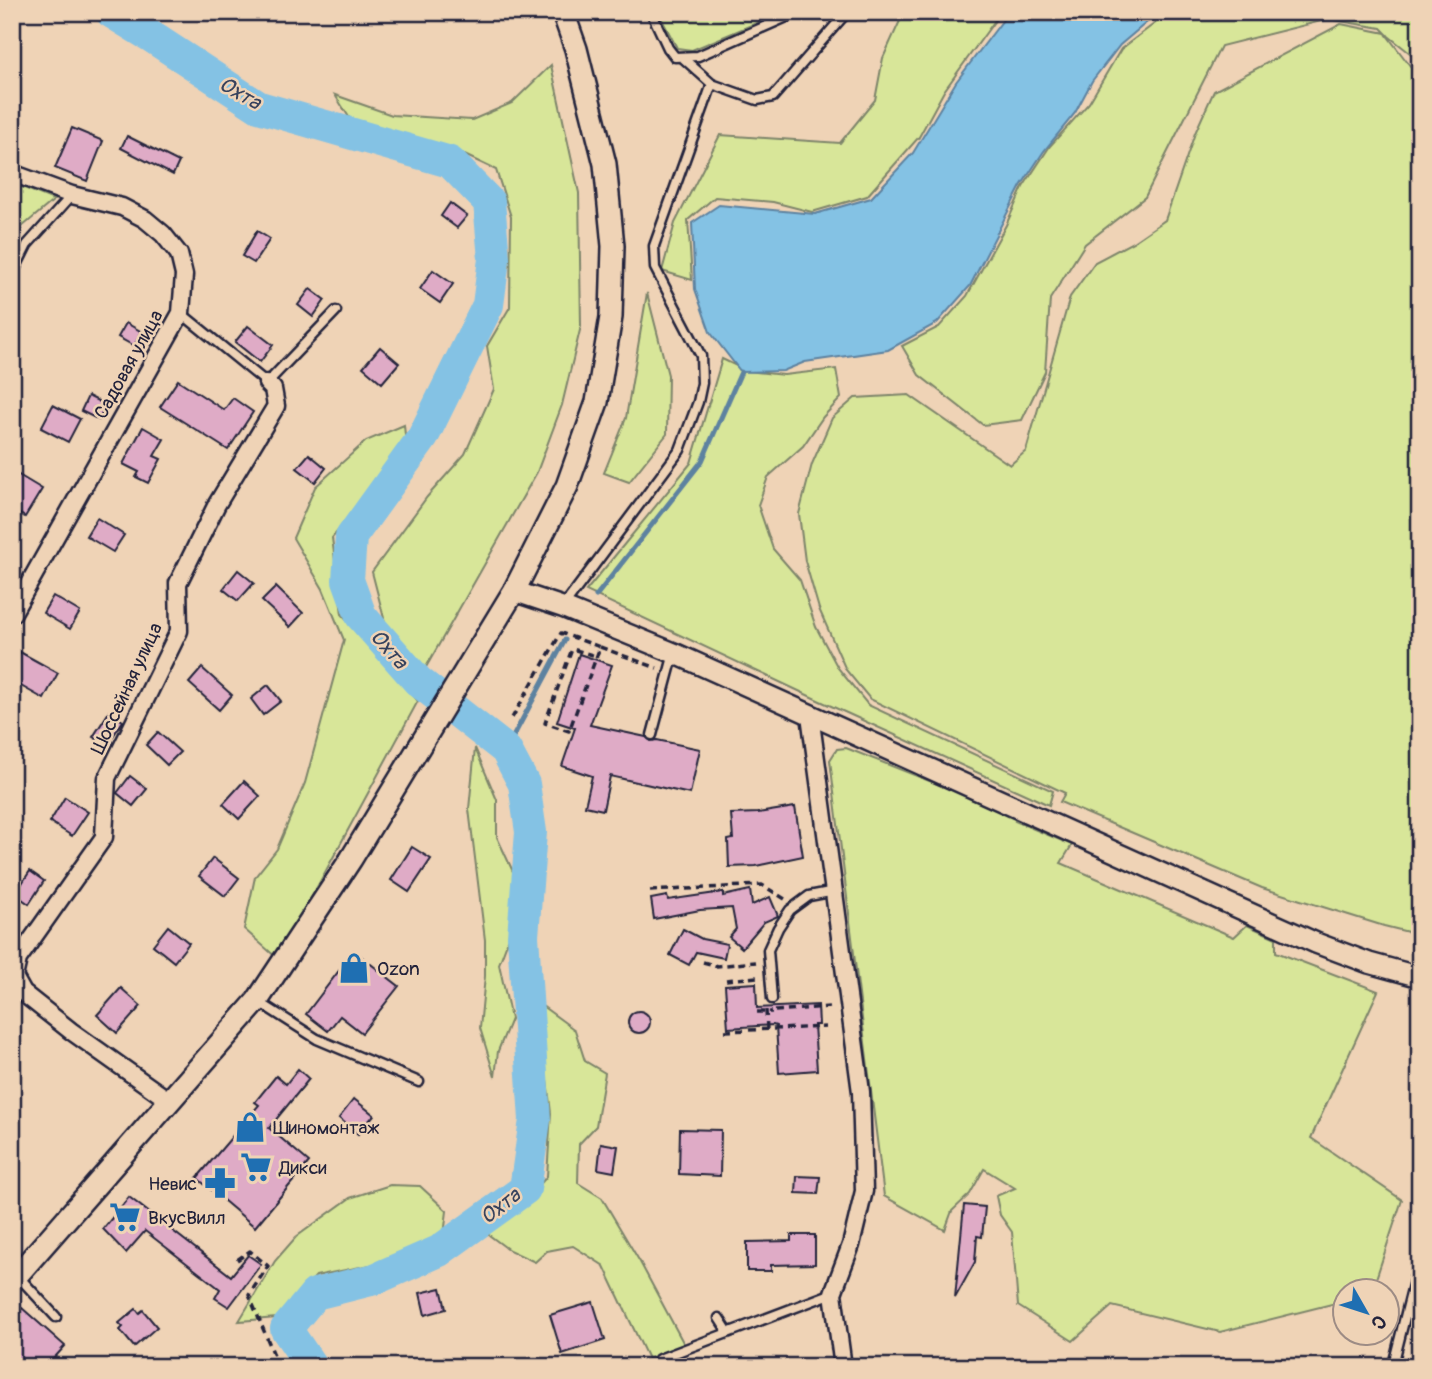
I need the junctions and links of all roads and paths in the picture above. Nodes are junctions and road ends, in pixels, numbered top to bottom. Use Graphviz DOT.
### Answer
graph roads {
  1 [pos="563,12"];
  2 [pos="651,12"];
  3 [pos="798,12"];
  4 [pos="846,12"];
  5 [pos="683,58"];
  6 [pos="712,84"];
  7 [pos="12,173"];
  8 [pos="72,195"];
  9 [pos="12,275"];
  10 [pos="335,310"];
  11 [pos="181,313"];
  12 [pos="267,383"];
  13 [pos="514,590"];
  14 [pos="562,607"];
  15 [pos="12,614"];
  16 [pos="600,647"];
  17 [pos="674,653"];
  18 [pos="596,656"];
  19 [pos="667,672"];
  20 [pos="810,715"];
  21 [pos="512,718"];
  22 [pos="652,735"];
  23 [pos="650,891"];
  24 [pos="835,891"];
  25 [pos="796,905"];
  26 [pos="703,962"];
  27 [pos="758,962"];
  28 [pos="758,977"];
  29 [pos="1420,978"];
  30 [pos="726,979"];
  31 [pos="772,999"];
  32 [pos="257,1002"];
  33 [pos="829,1007"];
  34 [pos="757,1012"];
  35 [pos="826,1027"];
  36 [pos="767,1030"];
  37 [pos="725,1031"];
  38 [pos="419,1082"];
  39 [pos="171,1102"];
  40 [pos="1420,1257"];
  41 [pos="237,1261"];
  42 [pos="15,1278"];
  43 [pos="834,1293"];
  44 [pos="56,1317"];
  45 [pos="719,1318"];
  46 [pos="728,1332"];
  47 [pos="659,1359"];
  48 [pos="1394,1365"];
  49 [pos="279,1367"];
  50 [pos="842,1367"];
  1 -- 13 [label="main road"];
  2 -- 5 [label="lane"];
  3 -- 5 [label="lane"];
  4 -- 6 [label="lane"];
  5 -- 6 [label="lane"];
  6 -- 14 [label="lane"];
  7 -- 8 [label="street, Садовая улица"];
  8 -- 9 [label="lane"];
  8 -- 11 [label="street, Садовая улица"];
  10 -- 12 [label="lane"];
  11 -- 12 [label="lane"];
  11 -- 15 [label="street, Садовая улица"];
  12 -- 39 [label="street, Шоссейная улица"];
  13 -- 14 [label="street"];
  13 -- 32 [label="main road"];
  14 -- 17 [label="street"];
  16 -- 18 [label="path"];
  16 -- 19 [label="path"];
  16 -- 21 [label="path"];
  17 -- 19 [label="lane"];
  17 -- 20 [label="street"];
  18 -- 18 [label="path"];
  19 -- 22 [label="lane"];
  20 -- 24 [label="street"];
  20 -- 29 [label="street"];
  23 -- 25 [label="path"];
  24 -- 25 [label="lane"];
  24 -- 43 [label="street"];
  25 -- 31 [label="lane"];
  26 -- 27 [label="path"];
  28 -- 30 [label="path"];
  31 -- 36 [label="path"];
  32 -- 38 [label="lane"];
  32 -- 39 [label="main road"];
  33 -- 34 [label="path, bridge"];
  35 -- 36 [label="path"];
  36 -- 37 [label="path"];
  39 -- 42 [label="main road"];
  40 -- 48 [label="lane"];
  41 -- 49 [label="path"];
  42 -- 44 [label="lane"];
  43 -- 46 [label="lane"];
  43 -- 50 [label="street"];
  45 -- 46 [label="lane"];
  46 -- 47 [label="lane"];
}
